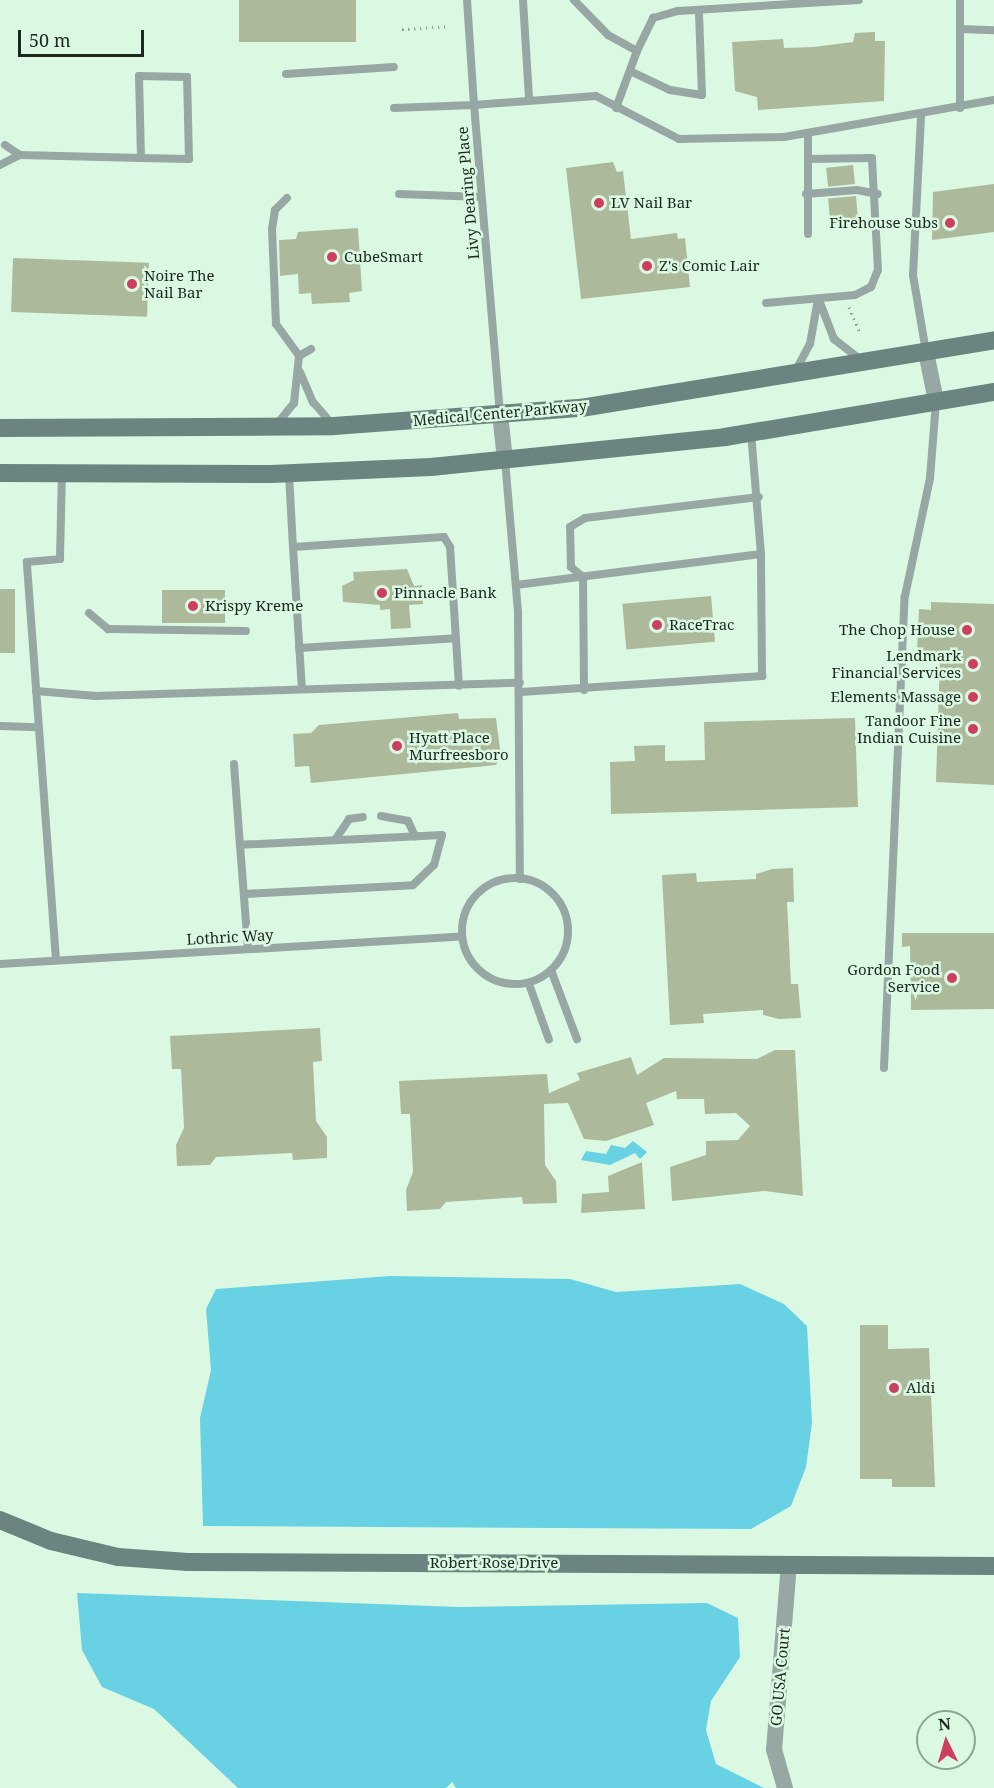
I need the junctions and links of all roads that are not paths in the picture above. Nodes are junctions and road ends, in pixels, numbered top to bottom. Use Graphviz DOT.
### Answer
graph roads {
  1 [pos="467,0"];
  2 [pos="523,0"];
  3 [pos="574,0"];
  4 [pos="859,0"];
  5 [pos="960,0"];
  6 [pos="699,12"];
  7 [pos="960,30"];
  8 [pos="994,30"];
  9 [pos="637,51"];
  10 [pos="394,67"];
  11 [pos="630,71"];
  12 [pos="286,74"];
  13 [pos="529,99"];
  14 [pos="994,100"];
  15 [pos="474,105"];
  16 [pos="394,108"];
  17 [pos="616,108"];
  18 [pos="960,108"];
  19 [pos="921,117"];
  20 [pos="808,134"];
  21 [pos="4,145"];
  22 [pos="20,155"];
  23 [pos="141,158"];
  24 [pos="808,159"];
  25 [pos="0,165"];
  26 [pos="399,194"];
  27 [pos="806,194"];
  28 [pos="878,194"];
  29 [pos="482,197"];
  30 [pos="287,198"];
  31 [pos="808,234"];
  32 [pos="818,299"];
  33 [pos="766,303"];
  34 [pos="994,340"];
  35 [pos="311,349"];
  36 [pos="926,352"];
  37 [pos="299,356"];
  38 [pos="864,363"];
  39 [pos="300,372"];
  40 [pos="792,376"];
  41 [pos="994,392"];
  42 [pos="936,400"];
  43 [pos="500,414"];
  44 [pos="334,426"];
  45 [pos="275,427"];
  46 [pos="0,429"];
  47 [pos="750,433"];
  48 [pos="505,460"];
  49 [pos="0,473"];
  50 [pos="62,474"];
  51 [pos="289,474"];
  52 [pos="759,497"];
  53 [pos="293,548"];
  54 [pos="761,554"];
  55 [pos="583,577"];
  56 [pos="516,585"];
  57 [pos="89,613"];
  58 [pos="246,631"];
  59 [pos="456,639"];
  60 [pos="299,648"];
  61 [pos="459,686"];
  62 [pos="520,688"];
  63 [pos="302,689"];
  64 [pos="585,690"];
  65 [pos="36,691"];
  66 [pos="0,726"];
  67 [pos="38,727"];
  68 [pos="234,765"];
  69 [pos="381,816"];
  70 [pos="363,817"];
  71 [pos="416,836"];
  72 [pos="335,840"];
  73 [pos="240,845"];
  74 [pos="520,879"];
  75 [pos="244,894"];
  76 [pos="461,937"];
  77 [pos="248,949"];
  78 [pos="56,960"];
  79 [pos="0,963"];
  80 [pos="551,970"];
  81 [pos="529,984"];
  82 [pos="577,1039"];
  83 [pos="549,1040"];
  84 [pos="884,1068"];
  85 [pos="0,1520"];
  86 [pos="789,1565"];
  87 [pos="994,1566"];
  88 [pos="785,1788"];
  1 -- 15 [label="lane"];
  2 -- 13 [label="lane"];
  3 -- 9 [label="lane"];
  4 -- 6 [label="lane"];
  5 -- 7 [label="lane"];
  6 -- 9 [label="lane"];
  6 -- 11 [label="lane"];
  7 -- 8 [label="lane"];
  7 -- 18 [label="lane"];
  9 -- 11 [label="lane"];
  10 -- 12 [label="lane"];
  11 -- 17 [label="lane"];
  13 -- 15 [label="lane, Livy Dearing Place"];
  13 -- 17 [label="lane, Livy Dearing Place"];
  14 -- 18 [label="lane, Livy Dearing Place"];
  15 -- 16 [label="lane"];
  15 -- 29 [label="lane, Livy Dearing Place"];
  17 -- 20 [label="lane, Livy Dearing Place"];
  18 -- 19 [label="lane, Livy Dearing Place"];
  19 -- 20 [label="lane, Livy Dearing Place"];
  19 -- 36 [label="lane"];
  20 -- 24 [label="lane"];
  21 -- 22 [label="lane"];
  22 -- 23 [label="lane"];
  22 -- 25 [label="lane"];
  23 -- 23 [label="lane"];
  24 -- 27 [label="lane"];
  24 -- 28 [label="lane"];
  26 -- 29 [label="lane"];
  27 -- 28 [label="lane"];
  27 -- 31 [label="lane"];
  28 -- 32 [label="lane"];
  29 -- 43 [label="lane, Livy Dearing Place"];
  30 -- 37 [label="lane"];
  32 -- 33 [label="lane"];
  32 -- 38 [label="lane"];
  32 -- 40 [label="lane"];
  34 -- 36 [label="main road, Medical Center Parkway"];
  35 -- 37 [label="lane"];
  36 -- 38 [label="main road, Medical Center Parkway"];
  36 -- 42 [label="street"];
  37 -- 39 [label="lane"];
  38 -- 40 [label="main road, Medical Center Parkway"];
  39 -- 44 [label="lane"];
  39 -- 45 [label="lane"];
  40 -- 43 [label="main road, Medical Center Parkway"];
  41 -- 42 [label="main road"];
  42 -- 47 [label="main road"];
  42 -- 84 [label="lane"];
  43 -- 44 [label="main road, Medical Center Parkway"];
  43 -- 48 [label="street"];
  44 -- 45 [label="main road, Medical Center Parkway"];
  45 -- 46 [label="main road, Medical Center Parkway"];
  47 -- 48 [label="main road"];
  47 -- 52 [label="lane"];
  48 -- 51 [label="main road"];
  48 -- 56 [label="lane"];
  49 -- 50 [label="main road"];
  50 -- 51 [label="main road"];
  50 -- 65 [label="lane"];
  51 -- 53 [label="lane"];
  52 -- 54 [label="lane"];
  52 -- 55 [label="lane"];
  53 -- 59 [label="lane"];
  53 -- 60 [label="lane"];
  54 -- 55 [label="lane"];
  54 -- 64 [label="lane"];
  55 -- 56 [label="lane"];
  55 -- 64 [label="lane"];
  56 -- 62 [label="lane"];
  57 -- 58 [label="lane"];
  59 -- 60 [label="lane"];
  59 -- 61 [label="lane"];
  60 -- 63 [label="lane"];
  61 -- 62 [label="lane"];
  61 -- 63 [label="lane"];
  62 -- 64 [label="lane"];
  62 -- 74 [label="lane"];
  63 -- 65 [label="lane"];
  65 -- 67 [label="lane"];
  66 -- 67 [label="lane"];
  67 -- 78 [label="lane"];
  68 -- 73 [label="lane"];
  69 -- 71 [label="lane"];
  70 -- 72 [label="lane"];
  71 -- 72 [label="lane"];
  71 -- 75 [label="lane"];
  72 -- 73 [label="lane"];
  73 -- 75 [label="lane"];
  74 -- 76 [label="lane"];
  74 -- 80 [label="lane"];
  75 -- 77 [label="lane"];
  76 -- 77 [label="lane, Lothric Way"];
  76 -- 81 [label="lane"];
  77 -- 78 [label="lane, Lothric Way"];
  78 -- 79 [label="lane, Lothric Way"];
  80 -- 81 [label="lane"];
  80 -- 82 [label="lane"];
  81 -- 83 [label="lane"];
  85 -- 86 [label="main road, Robert Rose Drive"];
  86 -- 87 [label="main road, Robert Rose Drive"];
  86 -- 88 [label="street, GO USA Court"];
}
